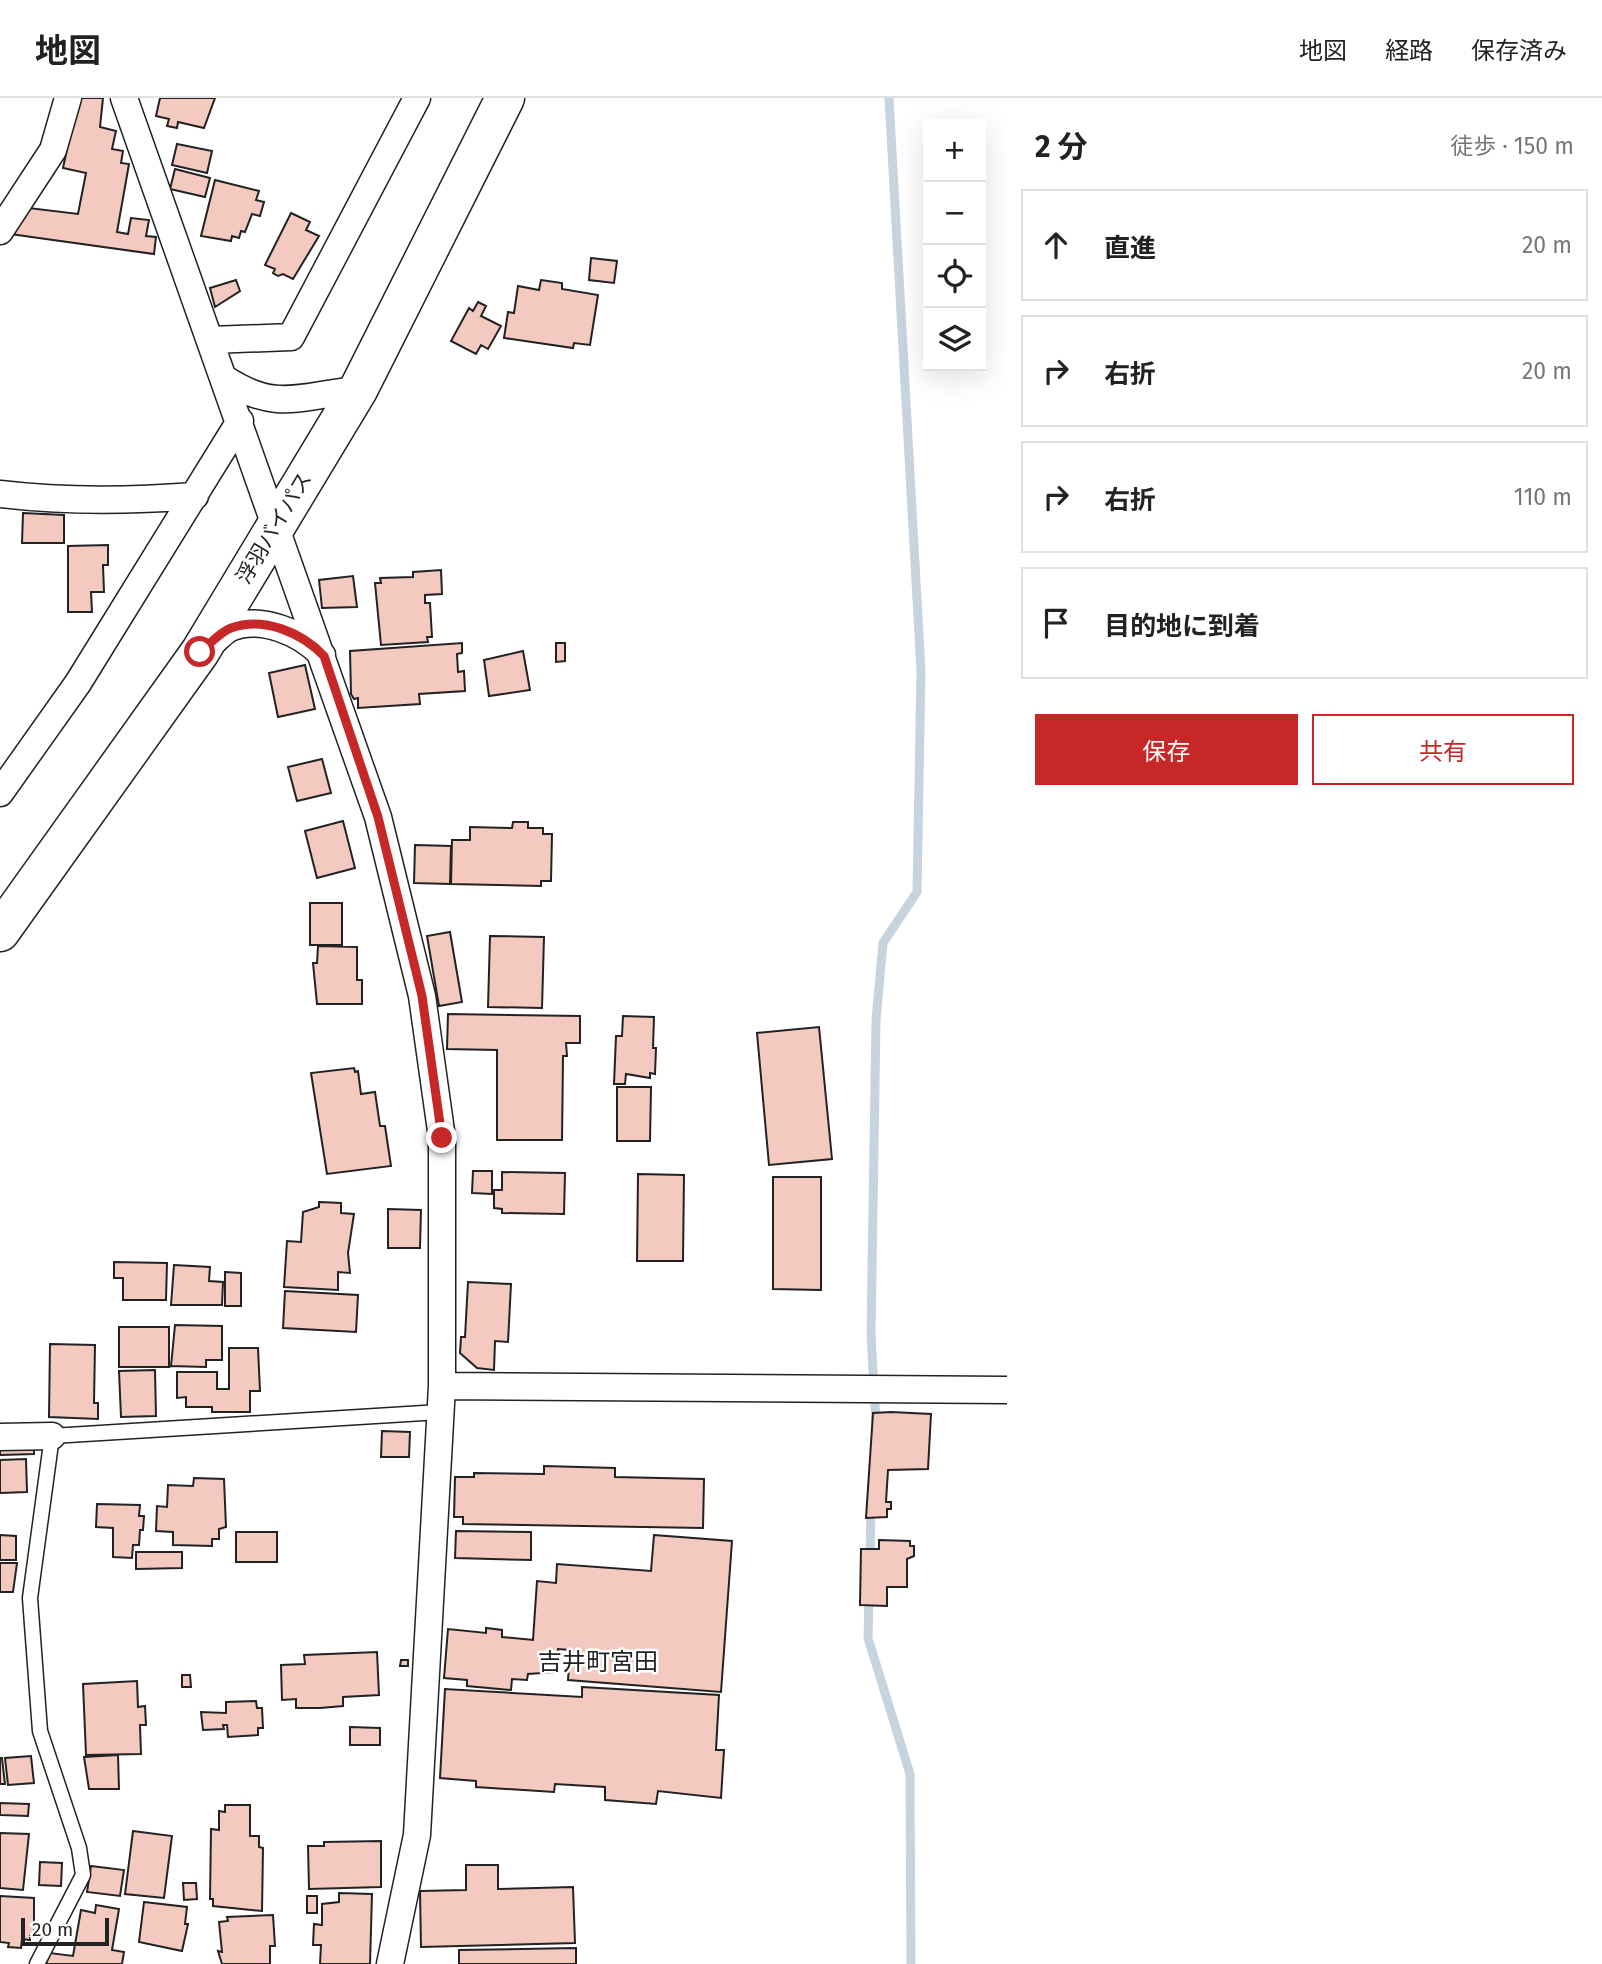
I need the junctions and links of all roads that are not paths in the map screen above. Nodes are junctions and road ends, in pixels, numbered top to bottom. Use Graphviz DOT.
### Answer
graph roads {
  1 [pos="68,98"];
  2 [pos="124,98"];
  3 [pos="417,98"];
  4 [pos="505,98"];
  5 [pos="0,231"];
  6 [pos="211,340"];
  7 [pos="225,379"];
  8 [pos="358,390"];
  9 [pos="240,421"];
  10 [pos="0,494"];
  11 [pos="195,495"];
  12 [pos="274,526"];
  13 [pos="200,652"];
  14 [pos="324,656"];
  15 [pos="0,793"];
  16 [pos="0,932"];
  17 [pos="442,1386"];
  18 [pos="1007,1390"];
  19 [pos="440,1412"];
  20 [pos="52,1436"];
  21 [pos="0,1437"];
  22 [pos="37,1964"];
  23 [pos="390,1964"];
  1 -- 5 [label="street"];
  2 -- 6 [label="street"];
  3 -- 6 [label="street"];
  4 -- 8 [label="highway, 浮羽バイパス"];
  6 -- 7 [label="street"];
  7 -- 8 [label="street"];
  7 -- 9 [label="street"];
  8 -- 12 [label="highway, 浮羽バイパス"];
  9 -- 11 [label="street"];
  9 -- 12 [label="street"];
  10 -- 11 [label="street"];
  11 -- 15 [label="street"];
  12 -- 13 [label="highway, 浮羽バイパス"];
  12 -- 14 [label="street"];
  13 -- 14 [label="street"];
  13 -- 16 [label="highway, 浮羽バイパス"];
  14 -- 17 [label="street"];
  17 -- 18 [label="street"];
  17 -- 19 [label="street"];
  19 -- 20 [label="lane"];
  19 -- 23 [label="street"];
  20 -- 21 [label="street"];
  20 -- 22 [label="lane"];
}
